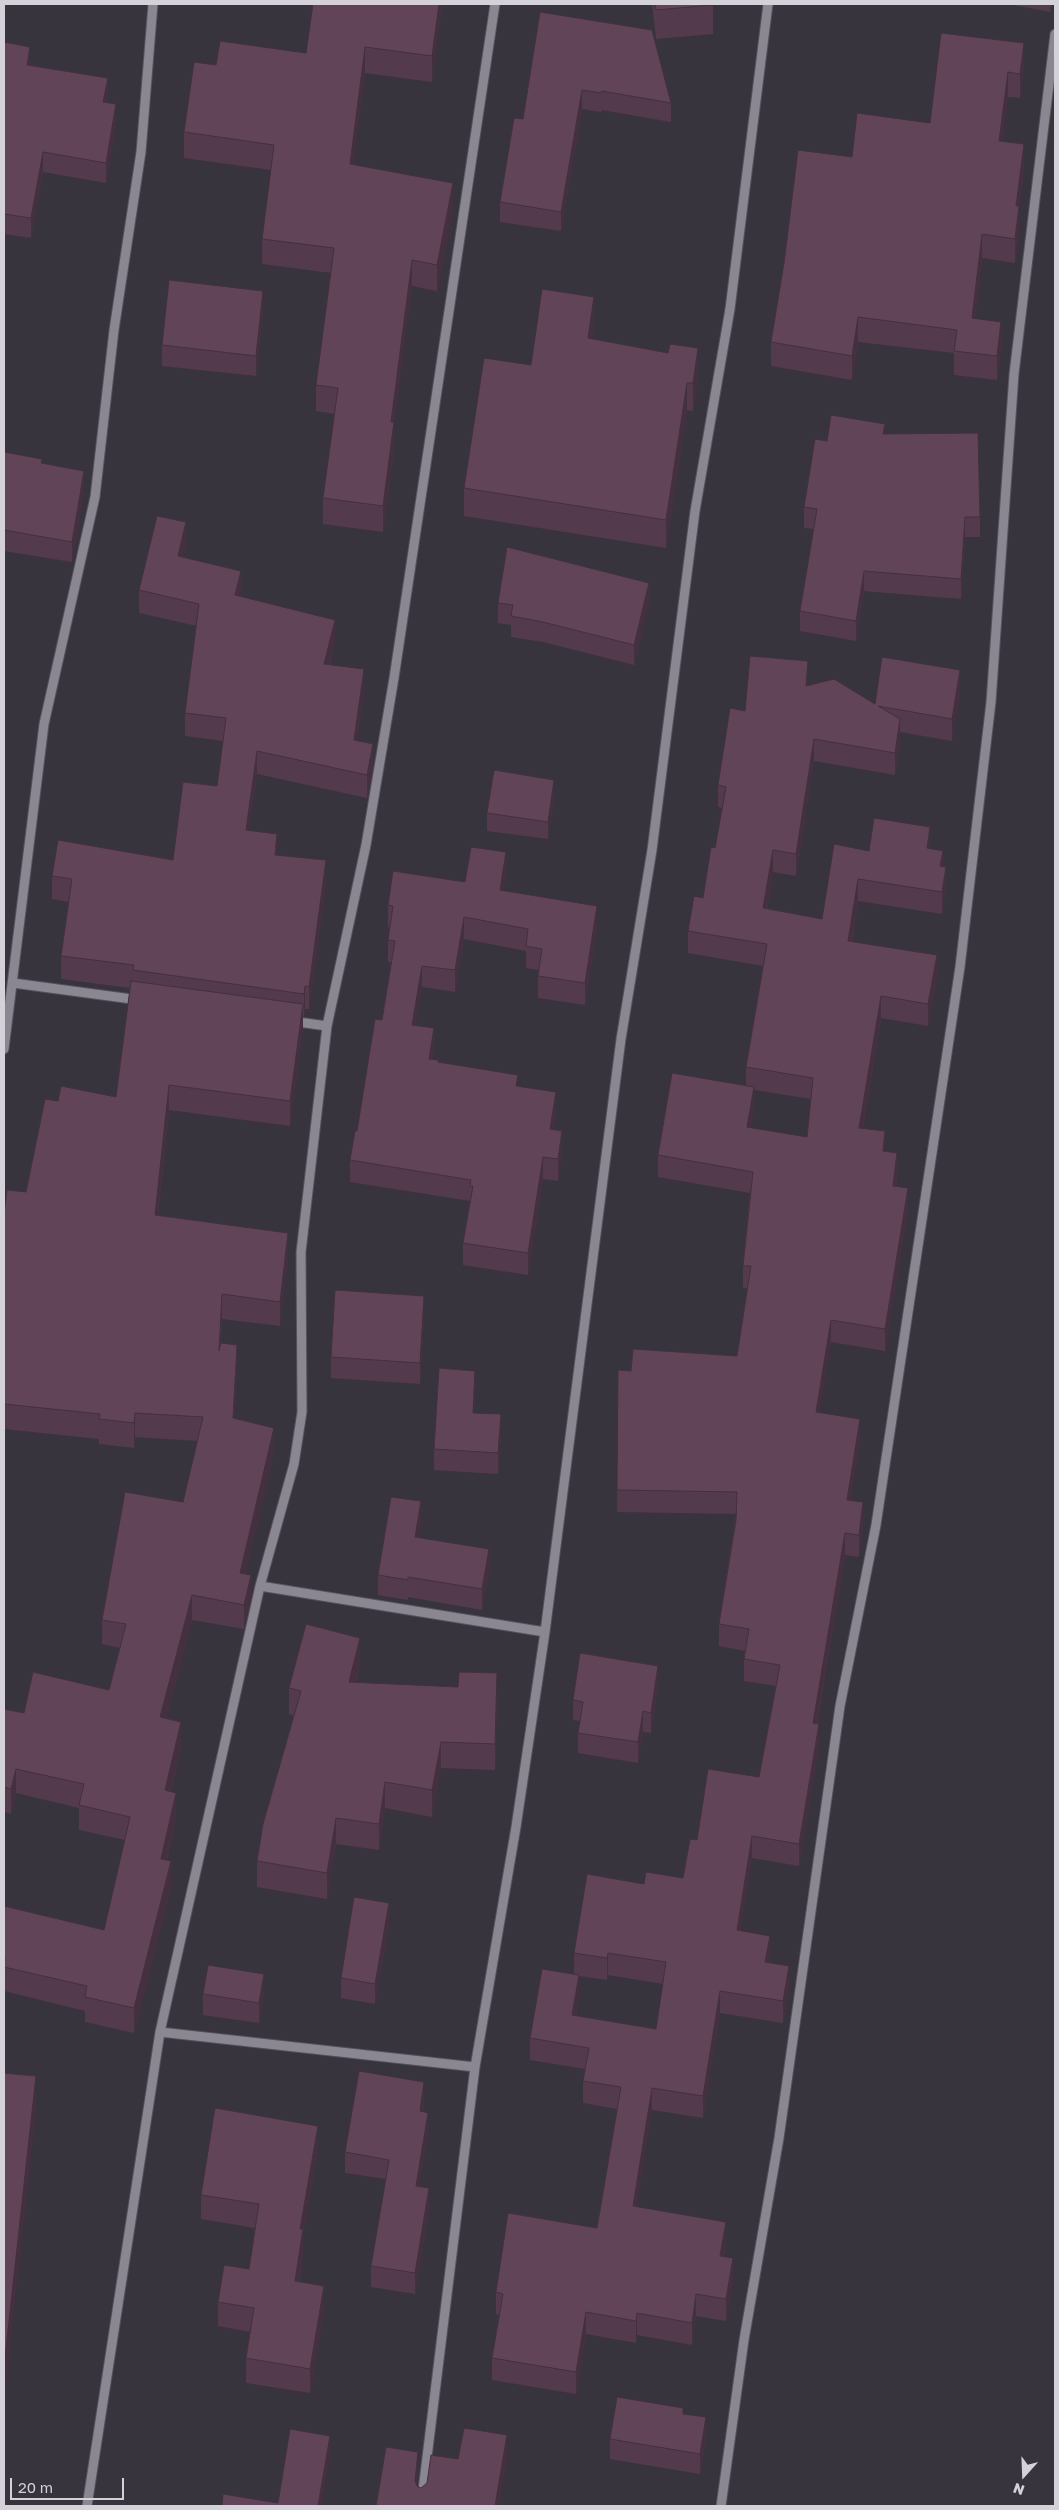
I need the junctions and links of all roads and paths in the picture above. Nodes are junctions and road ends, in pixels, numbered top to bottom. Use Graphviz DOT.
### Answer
graph roads {
  1 [pos="154,4"];
  2 [pos="495,4"];
  3 [pos="768,4"];
  4 [pos="1055,34"];
  5 [pos="13,983"];
  6 [pos="150,1002"];
  7 [pos="278,1019"];
  8 [pos="327,1026"];
  9 [pos="4,1049"];
  10 [pos="260,1586"];
  11 [pos="545,1632"];
  12 [pos="160,2032"];
  13 [pos="475,2067"];
  14 [pos="87,2506"];
  15 [pos="421,2506"];
  16 [pos="721,2506"];
  1 -- 5 [label="street"];
  2 -- 8 [label="street"];
  3 -- 11 [label="street"];
  4 -- 16 [label="street"];
  5 -- 6 [label="street"];
  5 -- 9 [label="street"];
  7 -- 8 [label="street"];
  8 -- 10 [label="street"];
  10 -- 11 [label="street"];
  10 -- 12 [label="street"];
  11 -- 13 [label="street"];
  12 -- 13 [label="street"];
  12 -- 14 [label="street"];
  13 -- 15 [label="street"];
}
